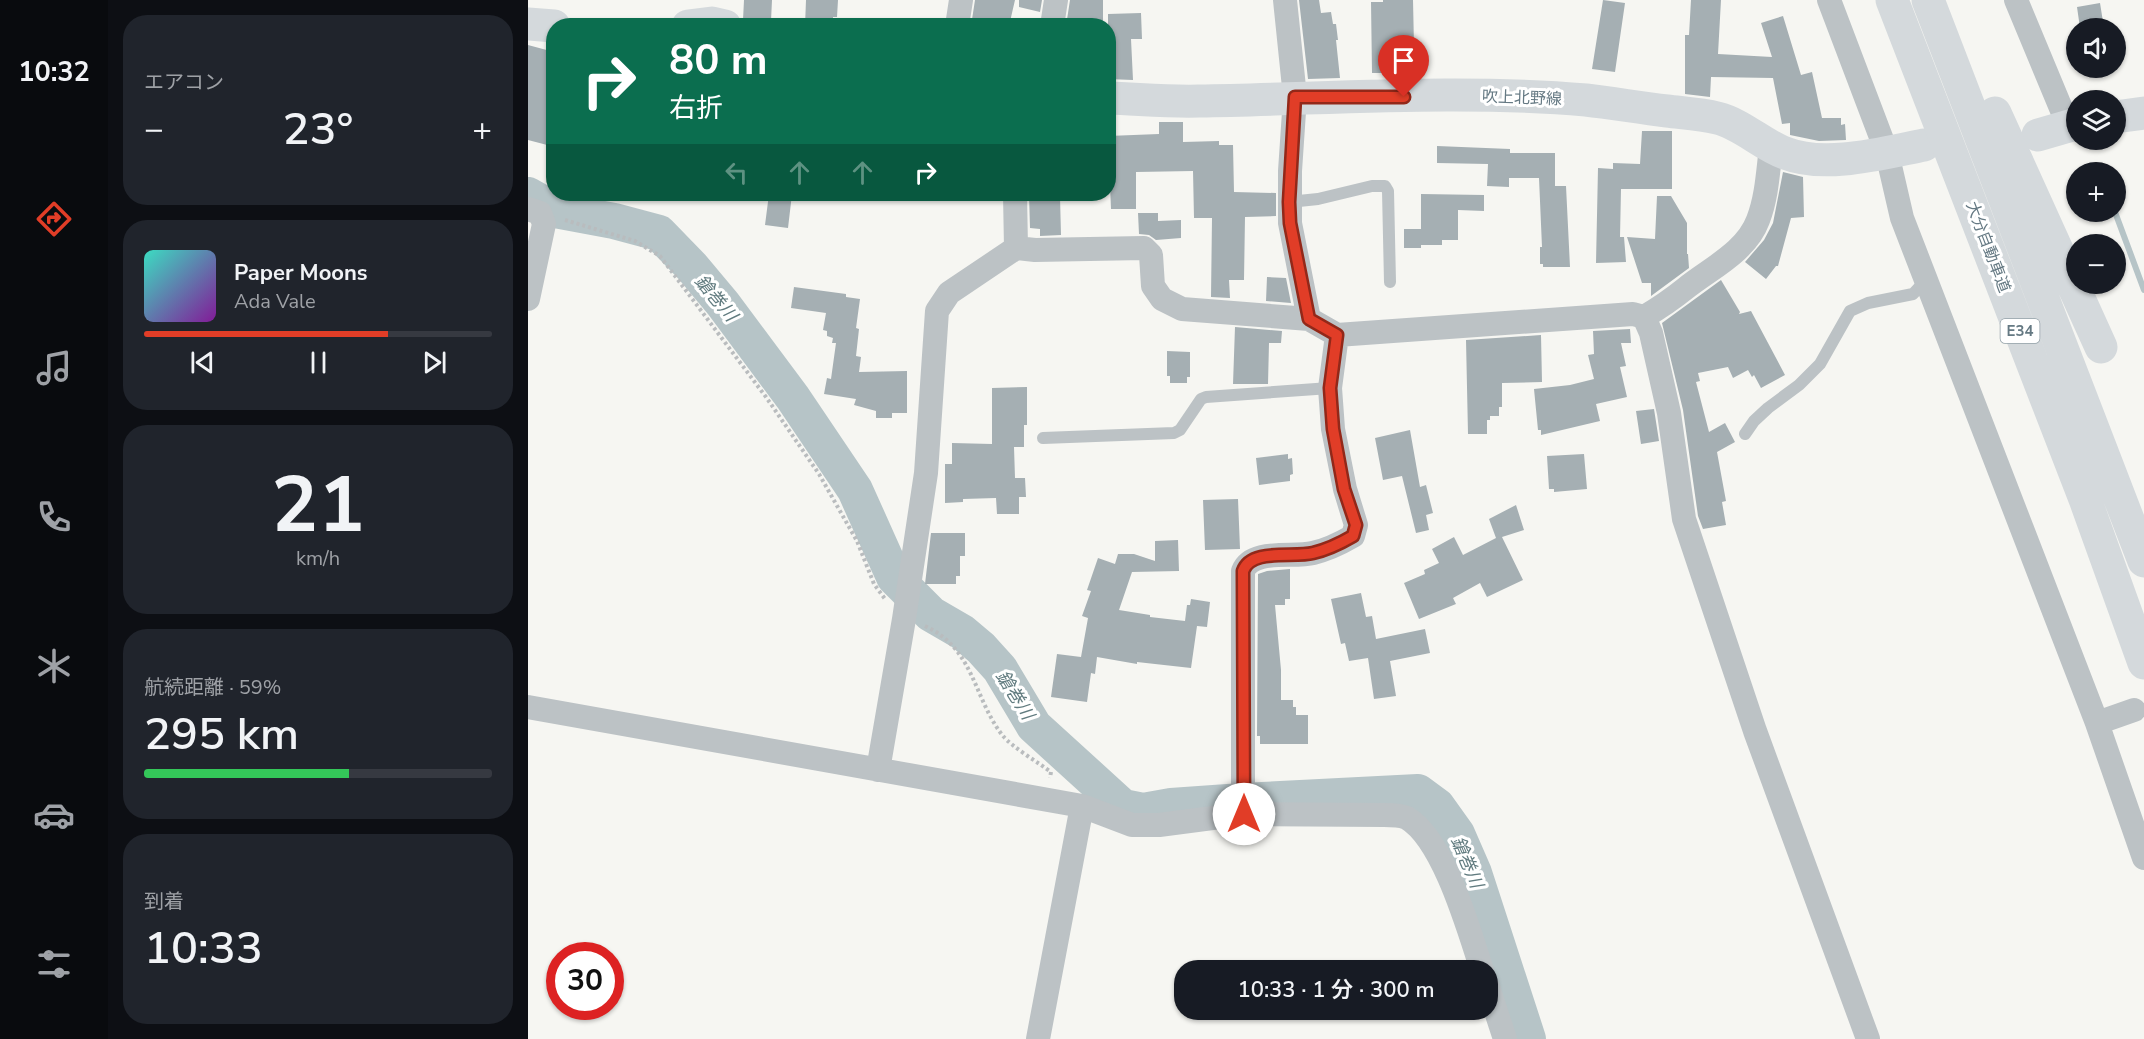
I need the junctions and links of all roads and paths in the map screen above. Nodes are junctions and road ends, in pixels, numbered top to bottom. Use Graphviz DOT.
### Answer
graph roads {
  1 [pos="961,0"];
  2 [pos="1056,0"];
  3 [pos="1285,0"];
  4 [pos="1828,0"];
  5 [pos="1892,0"];
  6 [pos="1928,0"];
  7 [pos="1943,0"];
  8 [pos="2016,0"];
  9 [pos="958,18"];
  10 [pos="1053,18"];
  11 [pos="528,24"];
  12 [pos="546,25"];
  13 [pos="1295,97"];
  14 [pos="1116,98"];
  15 [pos="2144,112"];
  16 [pos="2126,115"];
  17 [pos="2061,128"];
  18 [pos="1924,145"];
  19 [pos="1771,147"];
  20 [pos="1887,153"];
  21 [pos="1015,201"];
  22 [pos="1289,202"];
  23 [pos="534,211"];
  24 [pos="1016,249"];
  25 [pos="1926,280"];
  26 [pos="1390,282"];
  27 [pos="528,298"];
  28 [pos="1644,316"];
  29 [pos="1309,319"];
  30 [pos="1337,335"];
  31 [pos="2101,347"];
  32 [pos="1330,388"];
  33 [pos="1745,434"];
  34 [pos="1043,438"];
  35 [pos="2144,561"];
  36 [pos="904,619"];
  37 [pos="2144,663"];
  38 [pos="528,707"];
  39 [pos="2134,710"];
  40 [pos="2097,723"];
  41 [pos="878,770"];
  42 [pos="1046,800"];
  43 [pos="1082,806"];
  44 [pos="1244,814"];
  45 [pos="2144,858"];
  46 [pos="1479,960"];
  47 [pos="1498,1018"];
  48 [pos="1038,1039"];
  49 [pos="1505,1039"];
  50 [pos="1868,1039"];
  1 -- 9 [label="street"];
  2 -- 10 [label="street"];
  3 -- 13 [label="street"];
  4 -- 20 [label="street"];
  5 -- 37 [label="main road, 大分自動車道 / E34"];
  6 -- 35 [label="main road, 大分自動車道 / E34"];
  7 -- 31 [label="main road"];
  8 -- 17 [label="street"];
  11 -- 12 [label="main road"];
  13 -- 14 [label="main road, 吹上北野線"];
  13 -- 19 [label="main road, 吹上北野線"];
  13 -- 22 [label="street"];
  15 -- 16 [label="main road"];
  18 -- 20 [label="main road, 吹上北野線"];
  19 -- 20 [label="main road, 吹上北野線"];
  19 -- 28 [label="street"];
  20 -- 25 [label="street"];
  21 -- 24 [label="street"];
  22 -- 26 [label="lane"];
  22 -- 29 [label="street"];
  23 -- 27 [label="street"];
  23 -- 36 [label="path"];
  24 -- 29 [label="street"];
  24 -- 36 [label="street"];
  25 -- 33 [label="lane"];
  25 -- 40 [label="street"];
  28 -- 30 [label="street"];
  28 -- 50 [label="street"];
  29 -- 30 [label="street"];
  30 -- 32 [label="street"];
  32 -- 34 [label="lane"];
  32 -- 44 [label="street"];
  36 -- 41 [label="street"];
  36 -- 42 [label="path"];
  38 -- 41 [label="street"];
  39 -- 40 [label="street"];
  40 -- 45 [label="street"];
  41 -- 42 [label="street"];
  42 -- 43 [label="street"];
  43 -- 44 [label="street"];
  43 -- 48 [label="street"];
  44 -- 46 [label="street"];
  47 -- 49 [label="street"];
}
